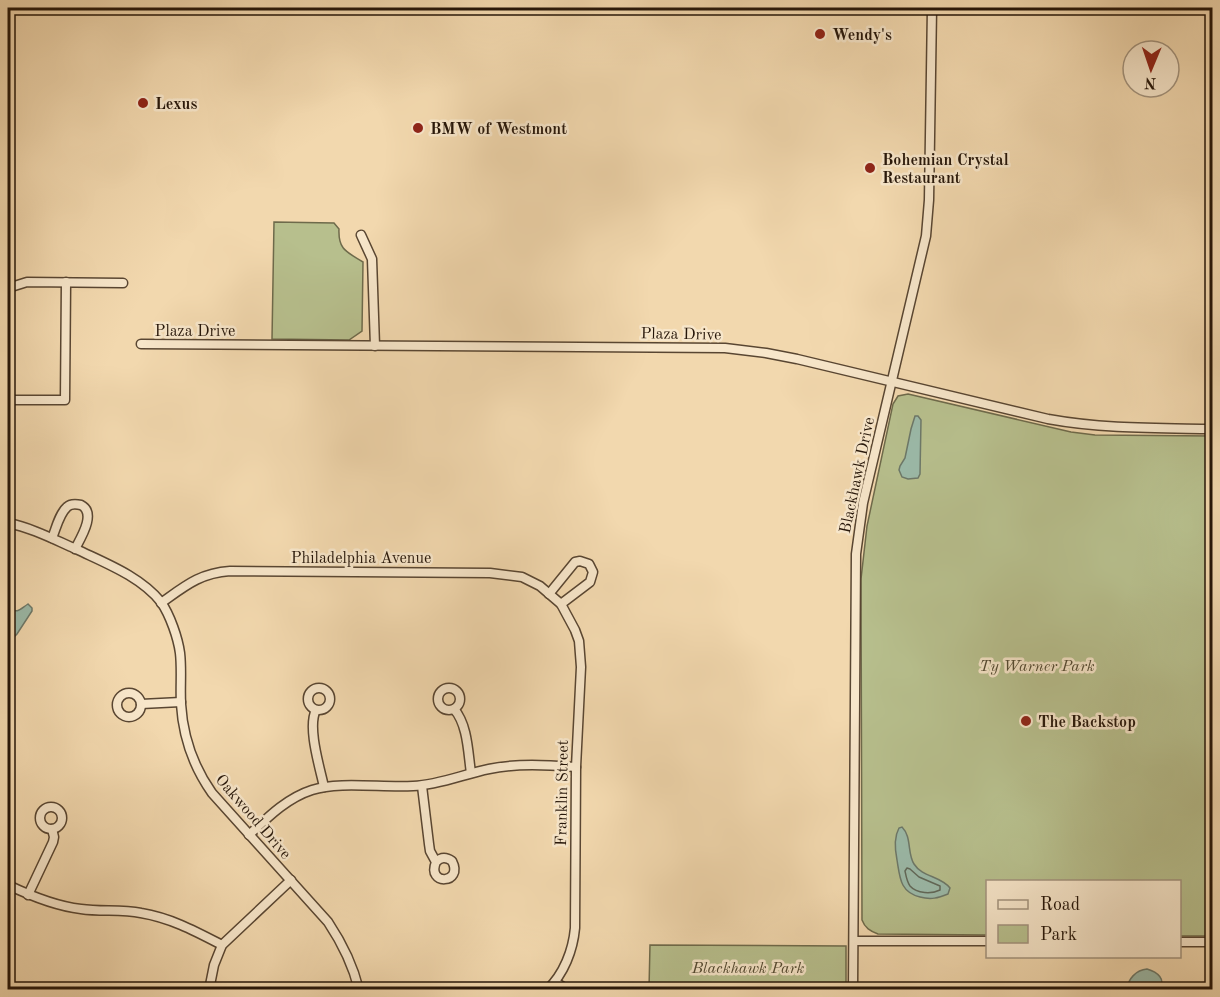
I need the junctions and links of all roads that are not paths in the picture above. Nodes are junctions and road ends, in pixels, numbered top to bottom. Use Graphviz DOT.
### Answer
graph roads {
  1 [pos="932,8"];
  2 [pos="361,235"];
  3 [pos="66,282"];
  4 [pos="123,283"];
  5 [pos="8,288"];
  6 [pos="141,344"];
  7 [pos="375,346"];
  8 [pos="892,382"];
  9 [pos="8,400"];
  10 [pos="1212,429"];
  11 [pos="8,523"];
  12 [pos="52,538"];
  13 [pos="75,549"];
  14 [pos="549,594"];
  15 [pos="161,603"];
  16 [pos="561,604"];
  17 [pos="181,702"];
  18 [pos="141,704"];
  19 [pos="454,709"];
  20 [pos="316,710"];
  21 [pos="576,767"];
  22 [pos="471,773"];
  23 [pos="422,786"];
  24 [pos="324,787"];
  25 [pos="52,829"];
  26 [pos="249,835"];
  27 [pos="436,862"];
  28 [pos="291,880"];
  29 [pos="8,885"];
  30 [pos="28,895"];
  31 [pos="854,941"];
  32 [pos="986,941"];
  33 [pos="1181,942"];
  34 [pos="1212,942"];
  35 [pos="222,945"];
  36 [pos="555,982"];
  37 [pos="209,990"];
  38 [pos="359,990"];
  39 [pos="547,990"];
  40 [pos="568,990"];
  41 [pos="853,990"];
  1 -- 8 [label="street, Blackhawk Drive"];
  2 -- 7 [label="street"];
  3 -- 4 [label="street"];
  3 -- 5 [label="street"];
  3 -- 9 [label="street"];
  6 -- 7 [label="street, Plaza Drive"];
  7 -- 8 [label="street, Plaza Drive"];
  8 -- 10 [label="street, Plaza Drive"];
  8 -- 31 [label="street, Blackhawk Drive"];
  11 -- 12 [label="street, Oakwood Drive"];
  12 -- 13 [label="street, Oakwood Drive"];
  12 -- 13 [label="street"];
  13 -- 15 [label="street, Oakwood Drive"];
  14 -- 15 [label="street, Philadelphia Avenue"];
  14 -- 16 [label="street, Philadelphia Avenue"];
  14 -- 16 [label="street"];
  15 -- 17 [label="street, Oakwood Drive"];
  16 -- 21 [label="street, Franklin Street"];
  17 -- 18 [label="street"];
  17 -- 26 [label="street, Oakwood Drive"];
  19 -- 22 [label="street"];
  20 -- 24 [label="street"];
  21 -- 22 [label="street"];
  21 -- 36 [label="street, Franklin Street"];
  22 -- 23 [label="street"];
  23 -- 24 [label="street"];
  23 -- 27 [label="street"];
  24 -- 26 [label="street"];
  25 -- 30 [label="street"];
  26 -- 28 [label="street, Oakwood Drive"];
  28 -- 35 [label="street"];
  28 -- 38 [label="street, Oakwood Drive"];
  29 -- 30 [label="street"];
  30 -- 35 [label="street"];
  31 -- 32 [label="street"];
  31 -- 41 [label="street, Blackhawk Drive"];
  33 -- 34 [label="street"];
  35 -- 37 [label="street"];
  36 -- 39 [label="street, Franklin Street"];
  36 -- 40 [label="street"];
}
